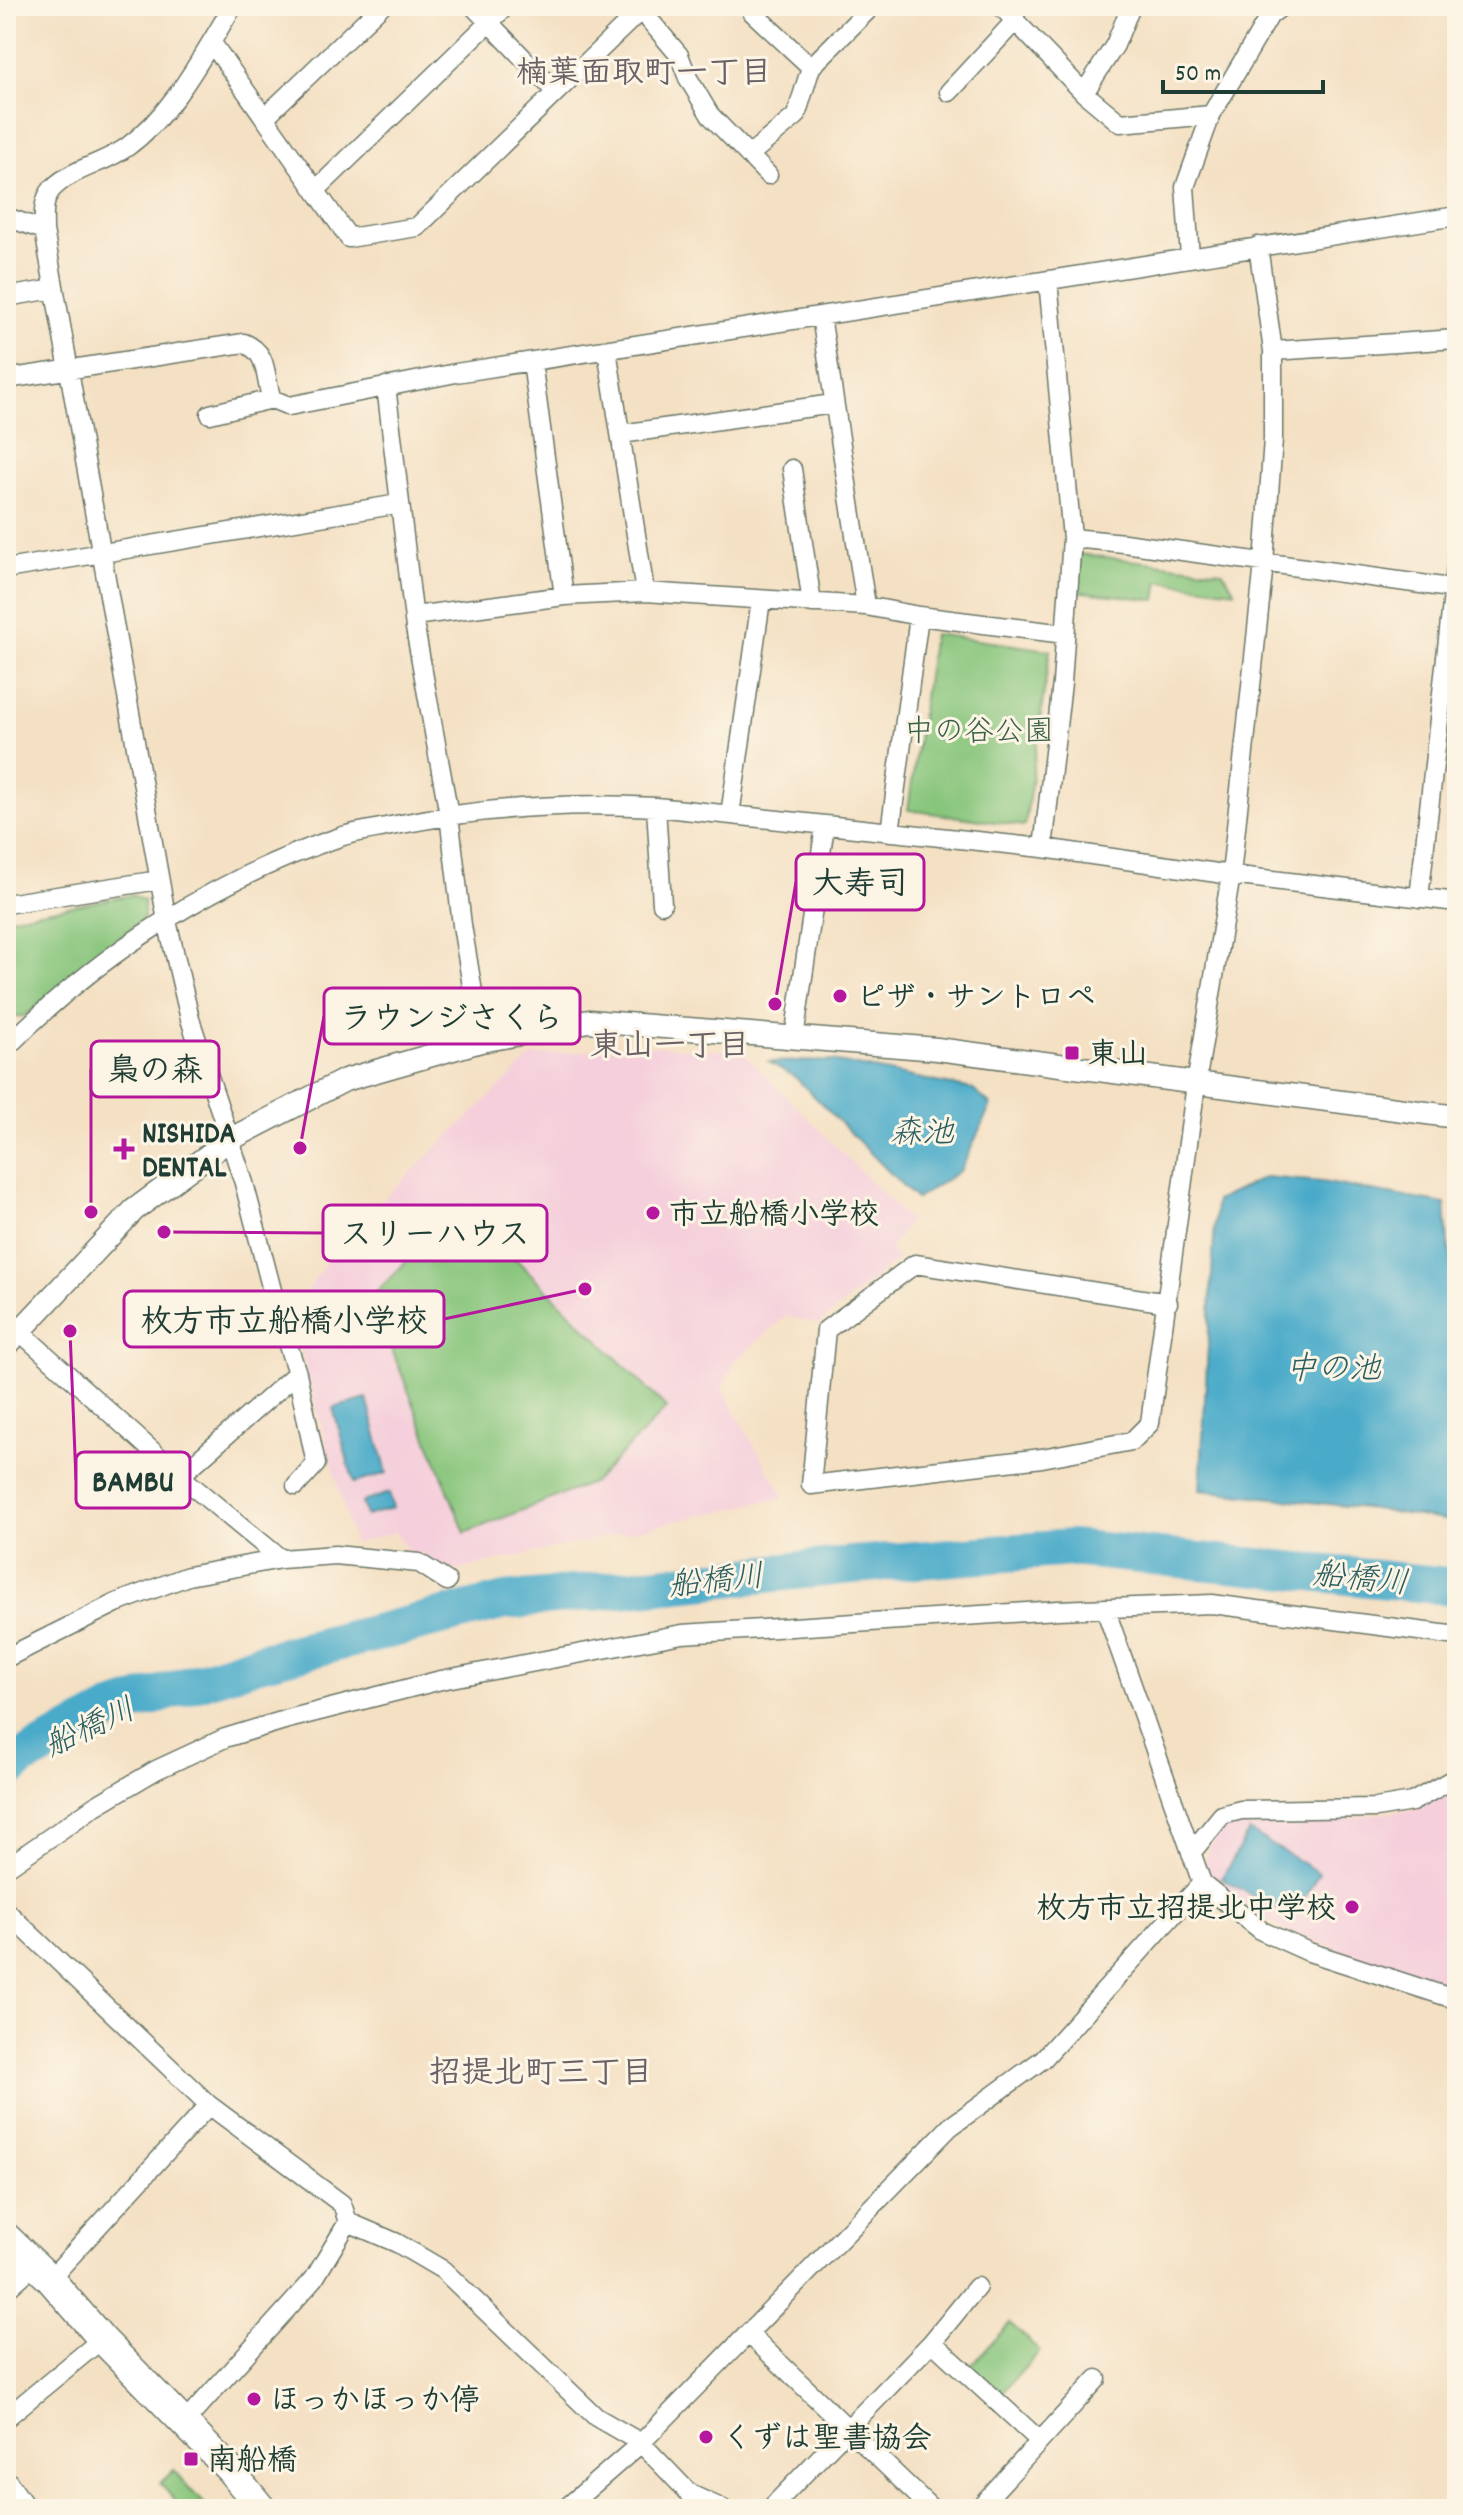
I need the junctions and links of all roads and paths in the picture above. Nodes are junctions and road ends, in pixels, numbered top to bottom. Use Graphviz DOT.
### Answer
graph roads {
  1 [pos="232,6"];
  2 [pos="381,6"];
  3 [pos="473,6"];
  4 [pos="506,6"];
  5 [pos="758,6"];
  6 [pos="872,6"];
  7 [pos="1001,6"];
  8 [pos="1282,6"];
  9 [pos="643,8"];
  10 [pos="1123,10"];
  11 [pos="1016,20"];
  12 [pos="489,22"];
  13 [pos="212,43"];
  14 [pos="811,67"];
  15 [pos="556,92"];
  16 [pos="949,92"];
  17 [pos="1084,93"];
  18 [pos="1211,115"];
  19 [pos="265,117"];
  20 [pos="749,155"];
  21 [pos="768,175"];
  22 [pos="316,190"];
  23 [pos="1457,216"];
  24 [pos="6,217"];
  25 [pos="44,230"];
  26 [pos="1258,246"];
  27 [pos="1190,257"];
  28 [pos="1048,280"];
  29 [pos="54,289"];
  30 [pos="6,297"];
  31 [pos="821,316"];
  32 [pos="1457,339"];
  33 [pos="607,350"];
  34 [pos="1273,351"];
  35 [pos="532,362"];
  36 [pos="67,369"];
  37 [pos="6,379"];
  38 [pos="386,386"];
  39 [pos="272,399"];
  40 [pos="833,404"];
  41 [pos="210,414"];
  42 [pos="621,434"];
  43 [pos="792,469"];
  44 [pos="399,504"];
  45 [pos="1072,538"];
  46 [pos="100,552"];
  47 [pos="1457,559"];
  48 [pos="1264,563"];
  49 [pos="6,569"];
  50 [pos="1456,588"];
  51 [pos="645,592"];
  52 [pos="564,596"];
  53 [pos="761,600"];
  54 [pos="812,603"];
  55 [pos="866,606"];
  56 [pos="414,616"];
  57 [pos="919,616"];
  58 [pos="1065,634"];
  59 [pos="656,807"];
  60 [pos="449,815"];
  61 [pos="730,815"];
  62 [pos="825,826"];
  63 [pos="890,832"];
  64 [pos="1043,848"];
  65 [pos="1231,875"];
  66 [pos="159,880"];
  67 [pos="1419,898"];
  68 [pos="1457,902"];
  69 [pos="6,904"];
  70 [pos="662,904"];
  71 [pos="167,921"];
  72 [pos="794,1038"];
  73 [pos="9,1039"];
  74 [pos="481,1041"];
  75 [pos="1196,1084"];
  76 [pos="1457,1117"];
  77 [pos="229,1140"];
  78 [pos="1168,1303"];
  79 [pos="11,1332"];
  80 [pos="297,1373"];
  81 [pos="180,1476"];
  82 [pos="296,1486"];
  83 [pos="281,1559"];
  84 [pos="447,1581"];
  85 [pos="1105,1608"];
  86 [pos="1457,1636"];
  87 [pos="6,1658"];
  88 [pos="1457,1777"];
  89 [pos="1191,1853"];
  90 [pos="6,1868"];
  91 [pos="1202,1883"];
  92 [pos="6,1911"];
  93 [pos="1457,1997"];
  94 [pos="209,2105"];
  95 [pos="348,2222"];
  96 [pos="6,2237"];
  97 [pos="42,2272"];
  98 [pos="977,2287"];
  99 [pos="6,2290"];
  100 [pos="749,2334"];
  101 [pos="102,2339"];
  102 [pos="932,2342"];
  103 [pos="1097,2379"];
  104 [pos="6,2418"];
  105 [pos="184,2423"];
  106 [pos="848,2429"];
  107 [pos="1040,2441"];
  108 [pos="641,2443"];
  109 [pos="6,2479"];
  110 [pos="26,2508"];
  111 [pos="262,2509"];
  112 [pos="565,2509"];
  113 [pos="723,2509"];
  114 [pos="770,2509"];
  115 [pos="932,2509"];
  116 [pos="978,2509"];
  1 -- 13 [label="street"];
  2 -- 19 [label="street"];
  3 -- 12 [label="street"];
  4 -- 12 [label="street"];
  5 -- 14 [label="street"];
  6 -- 14 [label="street"];
  7 -- 11 [label="street"];
  8 -- 18 [label="street"];
  9 -- 15 [label="street"];
  9 -- 20 [label="street"];
  10 -- 17 [label="street"];
  11 -- 16 [label="street"];
  11 -- 17 [label="street"];
  12 -- 15 [label="street"];
  12 -- 22 [label="street"];
  13 -- 19 [label="street"];
  13 -- 25 [label="street"];
  14 -- 20 [label="street"];
  15 -- 22 [label="street"];
  17 -- 18 [label="street"];
  18 -- 27 [label="street"];
  19 -- 22 [label="street"];
  20 -- 21 [label="street"];
  23 -- 26 [label="street"];
  24 -- 25 [label="street"];
  25 -- 29 [label="street"];
  26 -- 27 [label="street"];
  26 -- 34 [label="street"];
  27 -- 28 [label="street"];
  28 -- 31 [label="street"];
  28 -- 45 [label="street"];
  29 -- 30 [label="street"];
  29 -- 36 [label="street"];
  31 -- 33 [label="street"];
  31 -- 40 [label="street"];
  32 -- 34 [label="street"];
  33 -- 35 [label="street"];
  33 -- 42 [label="street"];
  34 -- 48 [label="street"];
  35 -- 38 [label="street"];
  35 -- 52 [label="street"];
  36 -- 37 [label="street"];
  36 -- 39 [label="street"];
  36 -- 46 [label="street"];
  38 -- 39 [label="street"];
  38 -- 44 [label="street"];
  39 -- 41 [label="street"];
  40 -- 42 [label="street"];
  40 -- 55 [label="street"];
  42 -- 51 [label="street"];
  43 -- 54 [label="street"];
  44 -- 46 [label="street"];
  44 -- 56 [label="street"];
  45 -- 48 [label="street"];
  45 -- 58 [label="street"];
  46 -- 49 [label="street"];
  46 -- 66 [label="street"];
  47 -- 50 [label="street"];
  48 -- 50 [label="street"];
  48 -- 65 [label="street"];
  50 -- 67 [label="street"];
  51 -- 52 [label="street"];
  51 -- 53 [label="street"];
  52 -- 56 [label="street"];
  53 -- 54 [label="street"];
  53 -- 61 [label="street"];
  54 -- 55 [label="street"];
  55 -- 57 [label="street"];
  56 -- 60 [label="street"];
  57 -- 58 [label="street"];
  57 -- 63 [label="street"];
  58 -- 64 [label="street"];
  59 -- 60 [label="street"];
  59 -- 61 [label="street"];
  59 -- 70 [label="street"];
  60 -- 71 [label="street"];
  60 -- 74 [label="street"];
  61 -- 62 [label="street"];
  62 -- 63 [label="street"];
  62 -- 72 [label="street"];
  63 -- 64 [label="street"];
  64 -- 65 [label="street"];
  65 -- 67 [label="street"];
  65 -- 75 [label="street"];
  66 -- 69 [label="street"];
  66 -- 71 [label="street"];
  67 -- 68 [label="street"];
  71 -- 73 [label="street"];
  71 -- 77 [label="street"];
  72 -- 74 [label="street"];
  72 -- 75 [label="street"];
  74 -- 77 [label="street"];
  75 -- 76 [label="street"];
  75 -- 78 [label="street"];
  77 -- 79 [label="street"];
  77 -- 80 [label="street"];
  78 -- 78 [label="street"];
  79 -- 81 [label="street"];
  80 -- 81 [label="street"];
  80 -- 82 [label="street"];
  81 -- 83 [label="street"];
  83 -- 84 [label="street"];
  83 -- 87 [label="street"];
  85 -- 86 [label="street"];
  85 -- 89 [label="street"];
  85 -- 90 [label="street"];
  88 -- 89 [label="street"];
  89 -- 91 [label="street"];
  91 -- 93 [label="street"];
  91 -- 100 [label="street"];
  92 -- 94 [label="street"];
  94 -- 95 [label="street"];
  94 -- 97 [label="street"];
  95 -- 105 [label="street"];
  95 -- 108 [label="street"];
  96 -- 97 [label="main road"];
  97 -- 99 [label="street"];
  97 -- 101 [label="main road"];
  98 -- 102 [label="street"];
  100 -- 106 [label="street"];
  100 -- 108 [label="street"];
  101 -- 104 [label="street"];
  101 -- 105 [label="main road"];
  102 -- 106 [label="street"];
  102 -- 107 [label="street"];
  103 -- 107 [label="street"];
  105 -- 111 [label="main road"];
  106 -- 114 [label="street"];
  106 -- 115 [label="street"];
  107 -- 116 [label="street"];
  108 -- 112 [label="street"];
  108 -- 113 [label="street"];
  109 -- 110 [label="street"];
}
